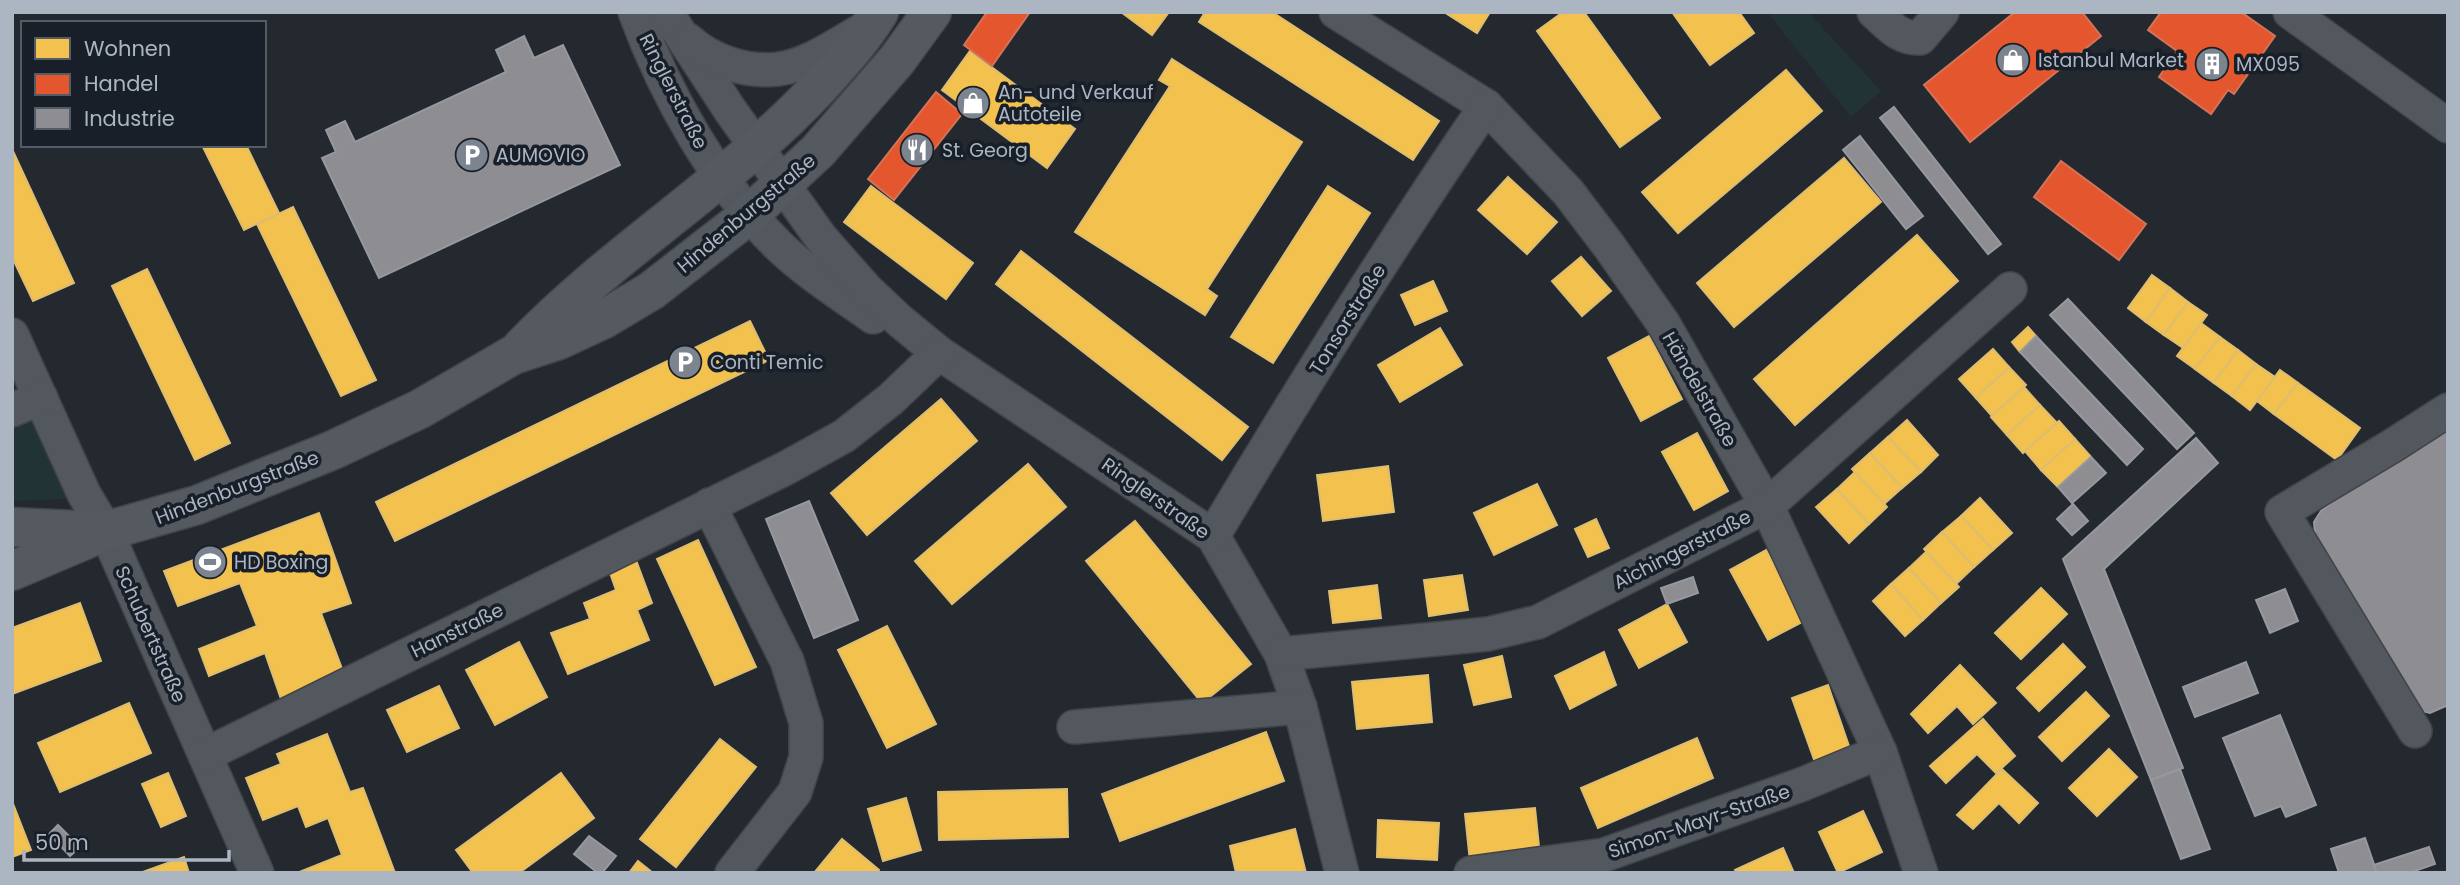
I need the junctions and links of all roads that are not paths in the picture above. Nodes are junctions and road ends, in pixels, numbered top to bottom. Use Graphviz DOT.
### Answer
graph roads {
  1 [pos="635,12"];
  2 [pos="933,12"];
  3 [pos="1336,12"];
  4 [pos="1874,12"];
  5 [pos="1942,12"];
  6 [pos="2290,12"];
  7 [pos="875,19"];
  8 [pos="672,22"];
  9 [pos="1486,106"];
  10 [pos="2448,125"];
  11 [pos="758,148"];
  12 [pos="722,176"];
  13 [pos="784,185"];
  14 [pos="750,214"];
  15 [pos="2010,289"];
  16 [pos="12,335"];
  17 [pos="939,353"];
  18 [pos="513,355"];
  19 [pos="27,404"];
  20 [pos="2448,410"];
  21 [pos="709,505"];
  22 [pos="1767,506"];
  23 [pos="12,527"];
  24 [pos="106,531"];
  25 [pos="1213,536"];
  26 [pos="12,571"];
  27 [pos="1281,654"];
  28 [pos="1300,707"];
  29 [pos="1074,727"];
  30 [pos="2415,732"];
  31 [pos="1880,752"];
  32 [pos="205,755"];
  33 [pos="257,873"];
  34 [pos="732,873"];
  35 [pos="1342,873"];
  36 [pos="1471,873"];
  37 [pos="1921,873"];
  1 -- 12 [label="street, Ringlerstraße"];
  2 -- 13 [label="main road, Hindenburgstraße"];
  3 -- 9 [label="street, Händelstraße"];
  4 -- 5 [label="street"];
  6 -- 10 [label="street"];
  7 -- 8 [label="street"];
  7 -- 11 [label="main road, Hindenburgstraße"];
  8 -- 11 [label="street, Ringlerstraße"];
  9 -- 22 [label="street, Händelstraße"];
  9 -- 25 [label="street, Tonsorstraße"];
  11 -- 12 [label="main road, Hindenburgstraße"];
  11 -- 13 [label="street, Ringlerstraße"];
  12 -- 14 [label="street, Ringlerstraße"];
  12 -- 18 [label="main road, Hindenburgstraße"];
  13 -- 14 [label="main road, Hindenburgstraße"];
  13 -- 17 [label="street, Ringlerstraße"];
  14 -- 17 [label="street, Ringlerstraße"];
  14 -- 18 [label="main road, Hindenburgstraße"];
  15 -- 22 [label="street, Aichingerstraße"];
  16 -- 19 [label="street, Schubertstraße"];
  17 -- 21 [label="street, Hanstraße"];
  17 -- 25 [label="street, Ringlerstraße"];
  18 -- 24 [label="main road, Hindenburgstraße"];
  19 -- 24 [label="street, Schubertstraße"];
  20 -- 30 [label="street"];
  21 -- 32 [label="street, Hanstraße"];
  21 -- 34 [label="street"];
  22 -- 27 [label="street, Aichingerstraße"];
  22 -- 31 [label="street, Händelstraße"];
  23 -- 24 [label="main road, Hindenburgstraße"];
  24 -- 26 [label="main road, Hindenburgstraße"];
  24 -- 32 [label="street, Schubertstraße"];
  25 -- 27 [label="street, Ringlerstraße"];
  27 -- 28 [label="street, Ringlerstraße"];
  28 -- 29 [label="street"];
  28 -- 35 [label="street, Ringlerstraße"];
  31 -- 36 [label="street, Simon-Mayr-Straße"];
  31 -- 37 [label="street, Händelstraße"];
  32 -- 33 [label="street, Schubertstraße"];
}
